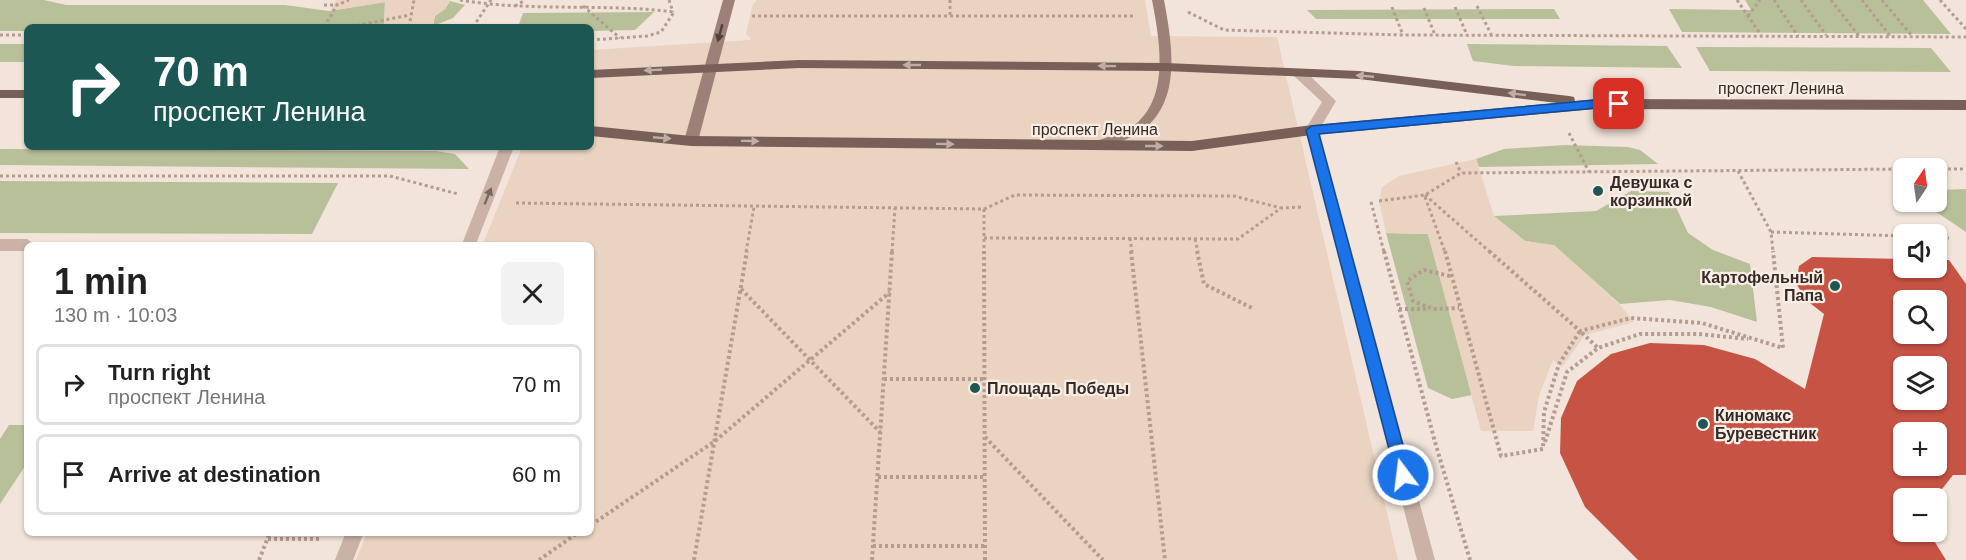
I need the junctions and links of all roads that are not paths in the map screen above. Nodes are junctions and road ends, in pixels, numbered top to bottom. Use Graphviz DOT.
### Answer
graph roads {
  1 [pos="729,0"];
  2 [pos="1158,0"];
  3 [pos="712,66"];
  4 [pos="1165,67"];
  5 [pos="1299,73"];
  6 [pos="594,74"];
  7 [pos="0,94"];
  8 [pos="24,94"];
  9 [pos="1596,104"];
  10 [pos="1966,105"];
  11 [pos="1312,130"];
  12 [pos="594,131"];
  13 [pos="691,141"];
  14 [pos="1096,146"];
  15 [pos="506,150"];
  16 [pos="470,242"];
  17 [pos="0,245"];
  18 [pos="24,245"];
  19 [pos="354,536"];
  20 [pos="344,560"];
  21 [pos="1426,560"];
  1 -- 3 [label="main road, one-way"];
  2 -- 4 [label="main road"];
  4 -- 3 [label="main road, проспект Ленина, one-way"];
  3 -- 6 [label="main road, проспект Ленина, one-way"];
  3 -- 13 [label="main road"];
  4 -- 5 [label="main road, проспект Ленина"];
  4 -- 14 [label="main road"];
  9 -- 5 [label="main road, проспект Ленина, one-way"];
  5 -- 11 [label="street"];
  7 -- 8 [label="main road"];
  9 -- 10 [label="main road, проспект Ленина"];
  9 -- 11 [label="main road, проспект Ленина"];
  14 -- 11 [label="main road, проспект Ленина, one-way"];
  11 -- 21 [label="street"];
  12 -- 13 [label="main road, проспект Ленина, one-way"];
  13 -- 14 [label="main road, проспект Ленина, one-way"];
  16 -- 15 [label="street, one-way"];
  17 -- 18 [label="street"];
  19 -- 20 [label="street"];
}
